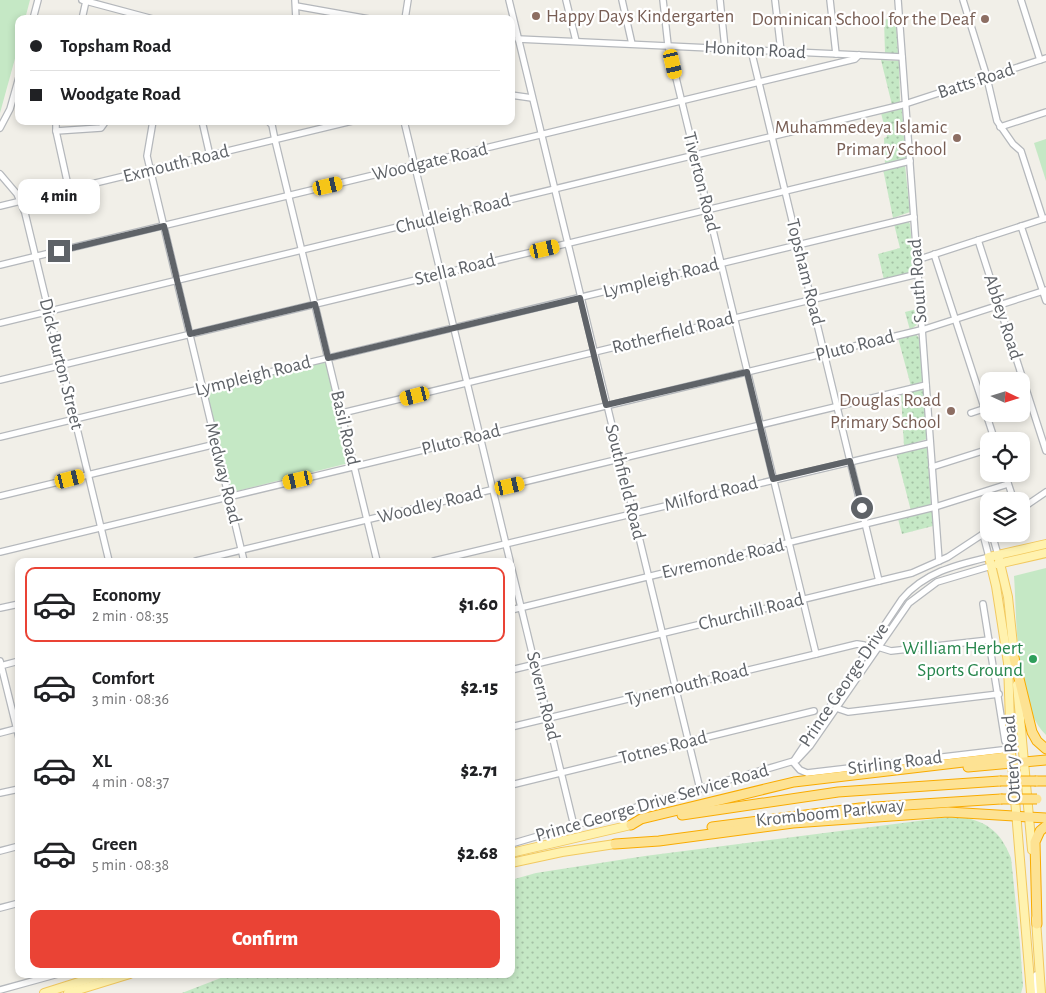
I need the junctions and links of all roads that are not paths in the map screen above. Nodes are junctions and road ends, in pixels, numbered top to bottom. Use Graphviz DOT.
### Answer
graph roads {
  1 [pos="38,0"];
  2 [pos="408,0"];
  3 [pos="509,0"];
  4 [pos="566,0"];
  5 [pos="622,0"];
  6 [pos="663,0"];
  7 [pos="720,0"];
  8 [pos="775,0"];
  9 [pos="830,0"];
  10 [pos="898,0"];
  11 [pos="963,0"];
  12 [pos="1021,0"];
  13 [pos="84,1"];
  14 [pos="296,3"];
  15 [pos="34,15"];
  16 [pos="82,15"];
  17 [pos="129,15"];
  18 [pos="351,15"];
  19 [pos="406,15"];
  20 [pos="513,15"];
  21 [pos="515,25"];
  22 [pos="519,41"];
  23 [pos="576,41"];
  24 [pos="515,42"];
  25 [pos="632,44"];
  26 [pos="668,45"];
  27 [pos="725,48"];
  28 [pos="751,50"];
  29 [pos="781,51"];
  30 [pos="836,54"];
  31 [pos="859,55"];
  32 [pos="902,57"];
  33 [pos="1043,59"];
  34 [pos="986,78"];
  35 [pos="759,82"];
  36 [pos="15,91"];
  37 [pos="515,96"];
  38 [pos="532,98"];
  39 [pos="682,102"];
  40 [pos="905,104"];
  41 [pos="1046,112"];
  42 [pos="56,125"];
  43 [pos="103,125"];
  44 [pos="153,125"];
  45 [pos="203,125"];
  46 [pos="272,125"];
  47 [pos="336,125"];
  48 [pos="405,125"];
  49 [pos="1000,127"];
  50 [pos="0,128"];
  51 [pos="56,131"];
  52 [pos="541,135"];
  53 [pos="772,137"];
  54 [pos="276,140"];
  55 [pos="210,156"];
  56 [pos="695,156"];
  57 [pos="910,161"];
  58 [pos="415,165"];
  59 [pos="150,170"];
  60 [pos="0,174"];
  61 [pos="69,190"];
  62 [pos="554,190"];
  63 [pos="785,191"];
  64 [pos="289,196"];
  65 [pos="21,201"];
  66 [pos="0,206"];
  67 [pos="708,210"];
  68 [pos="914,217"];
  69 [pos="1044,219"];
  70 [pos="428,220"];
  71 [pos="164,226"];
  72 [pos="1022,226"];
  73 [pos="978,240"];
  74 [pos="567,244"];
  75 [pos="798,245"];
  76 [pos="302,250"];
  77 [pos="934,254"];
  78 [pos="35,257"];
  79 [pos="917,260"];
  80 [pos="721,263"];
  81 [pos="0,265"];
  82 [pos="441,274"];
  83 [pos="918,274"];
  84 [pos="176,281"];
  85 [pos="1044,290"];
  86 [pos="580,298"];
  87 [pos="812,300"];
  88 [pos="1046,301"];
  89 [pos="315,304"];
  90 [pos="999,305"];
  91 [pos="49,312"];
  92 [pos="734,319"];
  93 [pos="956,319"];
  94 [pos="0,323"];
  95 [pos="454,328"];
  96 [pos="922,330"];
  97 [pos="190,334"];
  98 [pos="594,352"];
  99 [pos="824,353"];
  100 [pos="328,358"];
  101 [pos="62,366"];
  102 [pos="747,372"];
  103 [pos="1018,372"];
  104 [pos="0,380"];
  105 [pos="467,383"];
  106 [pos="926,385"];
  107 [pos="202,388"];
  108 [pos="980,390"];
  109 [pos="606,405"];
  110 [pos="837,407"];
  111 [pos="980,410"];
  112 [pos="1030,410"];
  113 [pos="342,413"];
  114 [pos="971,413"];
  115 [pos="74,419"];
  116 [pos="760,426"];
  117 [pos="480,436"];
  118 [pos="0,437"];
  119 [pos="930,443"];
  120 [pos="216,444"];
  121 [pos="1046,451"];
  122 [pos="980,452"];
  123 [pos="619,459"];
  124 [pos="850,461"];
  125 [pos="354,466"];
  126 [pos="932,467"];
  127 [pos="88,474"];
  128 [pos="773,479"];
  129 [pos="1008,484"];
  130 [pos="493,490"];
  131 [pos="1011,492"];
  132 [pos="1046,492"];
  133 [pos="0,496"];
  134 [pos="229,496"];
  135 [pos="1030,503"];
  136 [pos="935,507"];
  137 [pos="632,514"];
  138 [pos="368,520"];
  139 [pos="866,524"];
  140 [pos="101,527"];
  141 [pos="980,536"];
  142 [pos="985,542"];
  143 [pos="994,542"];
  144 [pos="789,543"];
  145 [pos="506,544"];
  146 [pos="1046,544"];
  147 [pos="242,550"];
  148 [pos="0,552"];
  149 [pos="1046,553"];
  150 [pos="998,555"];
  151 [pos="989,557"];
  152 [pos="108,558"];
  153 [pos="209,558"];
  154 [pos="243,558"];
  155 [pos="377,558"];
  156 [pos="447,558"];
  157 [pos="509,558"];
  158 [pos="939,561"];
  159 [pos="1001,564"];
  160 [pos="991,566"];
  161 [pos="648,577"];
  162 [pos="879,581"];
  163 [pos="515,582"];
  164 [pos="802,600"];
  165 [pos="983,604"];
  166 [pos="15,605"];
  167 [pos="521,607"];
  168 [pos="0,608"];
  169 [pos="515,609"];
  170 [pos="662,634"];
  171 [pos="989,640"];
  172 [pos="864,645"];
  173 [pos="878,647"];
  174 [pos="816,654"];
  175 [pos="1014,658"];
  176 [pos="15,662"];
  177 [pos="0,664"];
  178 [pos="535,664"];
  179 [pos="515,669"];
  180 [pos="675,688"];
  181 [pos="999,694"];
  182 [pos="836,708"];
  183 [pos="814,711"];
  184 [pos="15,717"];
  185 [pos="548,718"];
  186 [pos="515,726"];
  187 [pos="15,729"];
  188 [pos="0,733"];
  189 [pos="1005,741"];
  190 [pos="688,742"];
  191 [pos="1046,749"];
  192 [pos="1006,751"];
  193 [pos="1046,760"];
  194 [pos="793,762"];
  195 [pos="1025,763"];
  196 [pos="1012,764"];
  197 [pos="916,768"];
  198 [pos="561,773"];
  199 [pos="1041,781"];
  200 [pos="515,784"];
  201 [pos="700,789"];
  202 [pos="15,790"];
  203 [pos="0,793"];
  204 [pos="1042,799"];
  205 [pos="1016,817"];
  206 [pos="1029,817"];
  207 [pos="1046,818"];
  208 [pos="631,825"];
  209 [pos="574,826"];
  210 [pos="1046,826"];
  211 [pos="515,843"];
  212 [pos="615,844"];
  213 [pos="15,847"];
  214 [pos="0,851"];
  215 [pos="515,852"];
  216 [pos="515,863"];
  217 [pos="15,904"];
  218 [pos="0,908"];
  219 [pos="1037,924"];
  220 [pos="1039,964"];
  221 [pos="44,978"];
  222 [pos="91,978"];
  223 [pos="117,978"];
  224 [pos="0,990"];
  225 [pos="44,993"];
  226 [pos="68,993"];
  227 [pos="1031,993"];
  228 [pos="1037,993"];
  229 [pos="1041,993"];
  1 -- 15 [label="street"];
  2 -- 19 [label="street"];
  3 -- 20 [label="street, Southfield Road"];
  4 -- 23 [label="street"];
  5 -- 25 [label="street"];
  6 -- 26 [label="street, Tiverton Road"];
  7 -- 27 [label="street"];
  8 -- 29 [label="street"];
  9 -- 30 [label="street"];
  10 -- 32 [label="street, South Road"];
  11 -- 34 [label="street"];
  12 -- 33 [label="street"];
  13 -- 16 [label="street"];
  13 -- 17 [label="street"];
  14 -- 18 [label="street"];
  21 -- 22 [label="street, Southfield Road"];
  22 -- 23 [label="street, Honiton Road"];
  22 -- 24 [label="street, Honiton Road"];
  22 -- 38 [label="street, Southfield Road"];
  23 -- 25 [label="street, Honiton Road"];
  25 -- 26 [label="street, Honiton Road"];
  26 -- 27 [label="street, Honiton Road"];
  26 -- 39 [label="street, Tiverton Road"];
  27 -- 28 [label="street, Honiton Road"];
  28 -- 29 [label="street, Honiton Road"];
  28 -- 35 [label="street, Topsham Road"];
  29 -- 30 [label="street, Honiton Road"];
  30 -- 31 [label="street, Honiton Road"];
  31 -- 32 [label="street, Honiton Road"];
  31 -- 35 [label="street, Woodgate Road"];
  32 -- 40 [label="street, South Road"];
  33 -- 34 [label="street, Batts Road"];
  34 -- 40 [label="street, Batts Road"];
  34 -- 49 [label="street"];
  35 -- 39 [label="street, Woodgate Road"];
  35 -- 53 [label="street, Topsham Road"];
  36 -- 50 [label="street"];
  37 -- 38 [label="street"];
  38 -- 52 [label="street, Southfield Road"];
  39 -- 52 [label="street, Woodgate Road"];
  39 -- 56 [label="street, Tiverton Road"];
  40 -- 53 [label="street, Chudleigh Road"];
  40 -- 57 [label="street, South Road"];
  41 -- 49 [label="street"];
  42 -- 51 [label="street"];
  43 -- 51 [label="street"];
  44 -- 59 [label="street, Medway Road"];
  45 -- 55 [label="street"];
  46 -- 54 [label="street, Basil Road"];
  47 -- 54 [label="street, Exmouth Road"];
  48 -- 58 [label="street"];
  49 -- 69 [label="street"];
  51 -- 61 [label="street"];
  52 -- 58 [label="street, Woodgate Road"];
  52 -- 62 [label="street, Southfield Road"];
  53 -- 56 [label="street, Chudleigh Road"];
  53 -- 63 [label="street, Topsham Road"];
  54 -- 55 [label="street, Exmouth Road"];
  54 -- 64 [label="street, Basil Road"];
  55 -- 59 [label="street, Exmouth Road"];
  56 -- 62 [label="street, Chudleigh Road"];
  56 -- 67 [label="street, Tiverton Road"];
  57 -- 63 [label="street, Stella Road"];
  57 -- 68 [label="street, South Road"];
  58 -- 64 [label="street, Woodgate Road"];
  58 -- 70 [label="street"];
  59 -- 61 [label="street, Exmouth Road"];
  59 -- 71 [label="street, Medway Road"];
  60 -- 65 [label="street, Dick Burton Street"];
  61 -- 65 [label="street, Exmouth Road"];
  62 -- 70 [label="street, Chudleigh Road"];
  62 -- 74 [label="street, Southfield Road"];
  63 -- 67 [label="street, Stella Road"];
  63 -- 75 [label="street, Topsham Road"];
  64 -- 71 [label="street, Woodgate Road"];
  64 -- 76 [label="street, Basil Road"];
  65 -- 66 [label="street, Exmouth Road"];
  65 -- 78 [label="street, Dick Burton Street"];
  67 -- 74 [label="street, Stella Road"];
  67 -- 80 [label="street, Tiverton Road"];
  68 -- 75 [label="street, Lympleigh Road"];
  68 -- 79 [label="street, South Road"];
  69 -- 72 [label="street"];
  70 -- 76 [label="street, Chudleigh Road"];
  70 -- 82 [label="street"];
  71 -- 78 [label="street, Woodgate Road"];
  71 -- 84 [label="street, Medway Road"];
  72 -- 73 [label="street"];
  72 -- 85 [label="street"];
  73 -- 77 [label="street"];
  73 -- 90 [label="street, Abbey Road"];
  74 -- 82 [label="street, Stella Road"];
  74 -- 86 [label="street, Southfield Road"];
  75 -- 80 [label="street, Lympleigh Road"];
  75 -- 87 [label="street, Topsham Road"];
  76 -- 84 [label="street, Chudleigh Road"];
  76 -- 89 [label="street, Basil Road"];
  77 -- 79 [label="street"];
  77 -- 93 [label="street"];
  78 -- 81 [label="street, Woodgate Road"];
  78 -- 91 [label="street, Dick Burton Street"];
  79 -- 83 [label="street, South Road"];
  80 -- 86 [label="street, Lympleigh Road"];
  80 -- 92 [label="street, Tiverton Road"];
  82 -- 89 [label="street, Stella Road"];
  82 -- 95 [label="street"];
  83 -- 87 [label="street, Rotherfield Road"];
  83 -- 96 [label="street, South Road"];
  84 -- 91 [label="street, Chudleigh Road"];
  84 -- 97 [label="street, Medway Road"];
  85 -- 88 [label="street"];
  85 -- 90 [label="street, Pluto Road"];
  86 -- 95 [label="street, Lympleigh Road"];
  86 -- 98 [label="street, Southfield Road"];
  87 -- 92 [label="street, Rotherfield Road"];
  87 -- 99 [label="street, Topsham Road"];
  89 -- 97 [label="street, Stella Road"];
  89 -- 100 [label="street, Basil Road"];
  90 -- 93 [label="street, Pluto Road"];
  90 -- 103 [label="street, Abbey Road"];
  91 -- 94 [label="street, Chudleigh Road"];
  91 -- 101 [label="street, Dick Burton Street"];
  92 -- 98 [label="street, Rotherfield Road"];
  92 -- 102 [label="street, Tiverton Road"];
  93 -- 96 [label="street, Pluto Road"];
  93 -- 108 [label="street"];
  95 -- 100 [label="street, Lympleigh Road"];
  95 -- 105 [label="street"];
  96 -- 99 [label="street, Pluto Road"];
  96 -- 106 [label="street, South Road"];
  97 -- 101 [label="street, Stella Road"];
  97 -- 107 [label="street, Medway Road"];
  98 -- 105 [label="street, Rotherfield Road"];
  98 -- 109 [label="street, Southfield Road"];
  99 -- 102 [label="street, Pluto Road"];
  99 -- 110 [label="street, Topsham Road"];
  100 -- 107 [label="street, Lympleigh Road"];
  100 -- 113 [label="street, Basil Road"];
  101 -- 104 [label="street, Stella Road"];
  101 -- 115 [label="street, Dick Burton Street"];
  102 -- 109 [label="street, Pluto Road"];
  102 -- 116 [label="street, Tiverton Road"];
  105 -- 113 [label="street, Rotherfield Road"];
  105 -- 117 [label="street"];
  106 -- 110 [label="street, Woodley Road"];
  106 -- 119 [label="street, South Road"];
  107 -- 115 [label="street, Lympleigh Road"];
  107 -- 120 [label="street, Medway Road"];
  109 -- 117 [label="street, Pluto Road"];
  109 -- 123 [label="street, Southfield Road"];
  110 -- 116 [label="street, Woodley Road"];
  110 -- 124 [label="street, Topsham Road"];
  111 -- 114 [label="street"];
  112 -- 121 [label="street, Abbey Road"];
  113 -- 125 [label="street, Basil Road"];
  115 -- 118 [label="street, Lympleigh Road"];
  115 -- 127 [label="street, Dick Burton Street"];
  116 -- 123 [label="street, Woodley Road"];
  116 -- 128 [label="street, Tiverton Road"];
  117 -- 125 [label="street, Pluto Road"];
  117 -- 130 [label="street"];
  119 -- 124 [label="street, Milford Road"];
  119 -- 126 [label="street, South Road"];
  120 -- 127 [label="street"];
  120 -- 134 [label="street, Medway Road"];
  122 -- 126 [label="street"];
  123 -- 130 [label="street, Woodley Road"];
  123 -- 137 [label="street, Southfield Road"];
  124 -- 128 [label="street, Milford Road"];
  124 -- 139 [label="street, Topsham Road"];
  125 -- 134 [label="street, Pluto Road"];
  125 -- 138 [label="street, Basil Road"];
  126 -- 136 [label="street, South Road"];
  127 -- 133 [label="street"];
  127 -- 140 [label="street, Dick Burton Street"];
  128 -- 137 [label="street, Milford Road"];
  128 -- 144 [label="street, Tiverton Road"];
  129 -- 131 [label="street"];
  129 -- 136 [label="street, Evremonde Road"];
  130 -- 138 [label="street, Woodley Road"];
  130 -- 145 [label="street"];
  132 -- 135 [label="street"];
  134 -- 140 [label="street, Pluto Road"];
  134 -- 147 [label="street, Medway Road"];
  136 -- 139 [label="street, Evremonde Road"];
  136 -- 158 [label="street, South Road"];
  137 -- 145 [label="street, Milford Road"];
  137 -- 161 [label="street, Southfield Road"];
  138 -- 147 [label="street, Woodley Road"];
  138 -- 155 [label="street, Basil Road"];
  139 -- 144 [label="street, Evremonde Road"];
  139 -- 162 [label="street, Topsham Road"];
  140 -- 148 [label="street, Pluto Road"];
  140 -- 152 [label="street, Dick Burton Street"];
  141 -- 158 [label="street, Churchill Road"];
  142 -- 151 [label="street, Ottery Road"];
  143 -- 150 [label="street, Ottery Road"];
  144 -- 161 [label="street, Evremonde Road"];
  144 -- 164 [label="street, Tiverton Road"];
  145 -- 156 [label="street, Milford Road"];
  145 -- 157 [label="street"];
  146 -- 150 [label="main road"];
  147 -- 153 [label="street, Woodley Road"];
  147 -- 154 [label="street, Medway Road"];
  149 -- 159 [label="main road"];
  150 -- 151 [label="main road"];
  150 -- 159 [label="main road, Ottery Road"];
  151 -- 160 [label="main road, Ottery Road"];
  151 -- 194 [label="street, Prince George Drive"];
  158 -- 162 [label="street, Churchill Road"];
  159 -- 160 [label="main road"];
  159 -- 175 [label="main road, Ottery Road"];
  160 -- 173 [label="street, Prince George Drive"];
  160 -- 192 [label="main road, Ottery Road"];
  161 -- 167 [label="street, Evremonde Road"];
  161 -- 170 [label="street, Southfield Road"];
  162 -- 164 [label="street, Churchill Road"];
  163 -- 167 [label="street, Severn Road"];
  164 -- 170 [label="street, Churchill Road"];
  164 -- 174 [label="street, Tiverton Road"];
  165 -- 171 [label="street"];
  166 -- 168 [label="street"];
  167 -- 169 [label="street, Evremonde Road"];
  167 -- 178 [label="street, Severn Road"];
  170 -- 178 [label="street, Churchill Road"];
  170 -- 180 [label="street, Southfield Road"];
  171 -- 173 [label="street"];
  171 -- 181 [label="street"];
  172 -- 174 [label="street, Tynemouth Road"];
  173 -- 182 [label="street, Prince George Drive"];
  174 -- 180 [label="street, Tynemouth Road"];
  175 -- 191 [label="highway"];
  175 -- 195 [label="main road, Ottery Road"];
  176 -- 177 [label="street"];
  177 -- 184 [label="street"];
  178 -- 179 [label="street, Churchill Road"];
  178 -- 185 [label="street, Severn Road"];
  180 -- 185 [label="street, Tynemouth Road"];
  180 -- 190 [label="street, Southfield Road"];
  181 -- 182 [label="street"];
  181 -- 189 [label="street"];
  182 -- 194 [label="street, Prince George Drive"];
  183 -- 190 [label="street, Totnes Road"];
  185 -- 186 [label="street, Tynemouth Road"];
  185 -- 198 [label="street, Severn Road"];
  187 -- 188 [label="street"];
  190 -- 198 [label="street, Totnes Road"];
  190 -- 201 [label="street, Southfield Road"];
  192 -- 194 [label="street, Stirling Road"];
  192 -- 196 [label="main road, Ottery Road"];
  192 -- 197 [label="highway"];
  193 -- 195 [label="highway"];
  194 -- 201 [label="street, Prince George Drive Service Road"];
  195 -- 196 [label="highway"];
  195 -- 206 [label="main road, Ottery Road"];
  196 -- 197 [label="highway"];
  196 -- 205 [label="main road, Ottery Road"];
  197 -- 208 [label="highway"];
  198 -- 200 [label="street, Totnes Road"];
  198 -- 209 [label="street, Severn Road"];
  199 -- 208 [label="highway, Kromboom Parkway, bridge"];
  201 -- 209 [label="street, Prince George Drive Service Road"];
  202 -- 203 [label="street"];
  204 -- 212 [label="highway, Kromboom Parkway, bridge"];
  205 -- 206 [label="highway"];
  205 -- 212 [label="highway"];
  205 -- 227 [label="main road, Ottery Road"];
  206 -- 207 [label="highway"];
  206 -- 219 [label="main road, Ottery Road"];
  208 -- 215 [label="main road"];
  209 -- 211 [label="street, Prince George Drive Service Road"];
  210 -- 219 [label="highway"];
  212 -- 216 [label="main road"];
  213 -- 214 [label="street"];
  217 -- 218 [label="street"];
  219 -- 220 [label="main road, Ottery Road"];
  220 -- 228 [label="street"];
  220 -- 229 [label="main road, Ottery Road"];
  221 -- 224 [label="street"];
  222 -- 225 [label="main road"];
  223 -- 226 [label="main road"];
}
